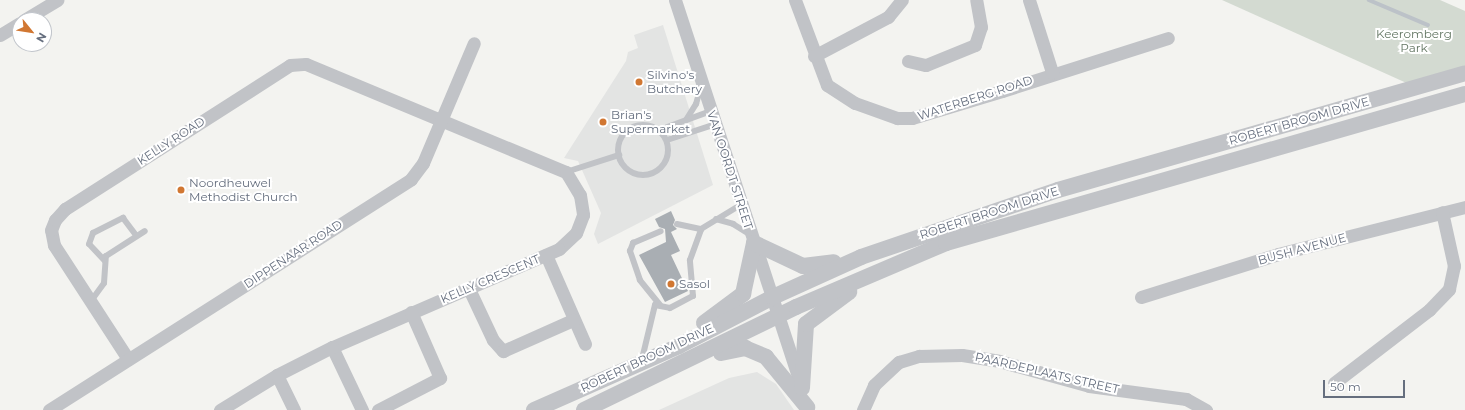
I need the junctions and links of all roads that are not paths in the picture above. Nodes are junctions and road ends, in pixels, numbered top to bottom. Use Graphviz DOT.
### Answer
graph roads {
  1 [pos="58,0"];
  2 [pos="675,0"];
  3 [pos="795,0"];
  4 [pos="902,0"];
  5 [pos="976,0"];
  6 [pos="1029,0"];
  7 [pos="38,12"];
  8 [pos="12,28"];
  9 [pos="0,35"];
  10 [pos="1168,38"];
  11 [pos="474,43"];
  12 [pos="814,56"];
  13 [pos="908,61"];
  14 [pos="1052,72"];
  15 [pos="1465,73"];
  16 [pos="701,81"];
  17 [pos="1465,94"];
  18 [pos="714,118"];
  19 [pos="442,120"];
  20 [pos="685,121"];
  21 [pos="660,130"];
  22 [pos="667,140"];
  23 [pos="619,155"];
  24 [pos="566,172"];
  25 [pos="742,204"];
  26 [pos="1465,207"];
  27 [pos="1442,212"];
  28 [pos="716,219"];
  29 [pos="677,224"];
  30 [pos="701,230"];
  31 [pos="145,231"];
  32 [pos="661,231"];
  33 [pos="136,235"];
  34 [pos="753,240"];
  35 [pos="546,255"];
  36 [pos="862,257"];
  37 [pos="105,261"];
  38 [pos="886,267"];
  39 [pos="469,289"];
  40 [pos="773,297"];
  41 [pos="1141,297"];
  42 [pos="91,302"];
  43 [pos="660,304"];
  44 [pos="411,312"];
  45 [pos="779,316"];
  46 [pos="573,320"];
  47 [pos="584,344"];
  48 [pos="679,346"];
  49 [pos="332,348"];
  50 [pos="128,359"];
  51 [pos="642,361"];
  52 [pos="277,375"];
  53 [pos="663,375"];
  54 [pos="1334,383"];
  55 [pos="802,388"];
  56 [pos="807,409"];
  57 [pos="49,410"];
  58 [pos="220,410"];
  59 [pos="294,410"];
  60 [pos="362,410"];
  61 [pos="378,410"];
  62 [pos="534,410"];
  63 [pos="584,410"];
  64 [pos="862,410"];
  65 [pos="1206,410"];
  1 -- 7 [label="street"];
  2 -- 16 [label="street, VAN OORDT STREET"];
  3 -- 12 [label="street, WATERBERG ROAD"];
  4 -- 12 [label="street"];
  5 -- 13 [label="street"];
  6 -- 14 [label="street"];
  8 -- 9 [label="street"];
  10 -- 14 [label="street, WATERBERG ROAD"];
  11 -- 19 [label="street, DIPPENAAR ROAD"];
  12 -- 14 [label="street, WATERBERG ROAD"];
  15 -- 36 [label="street, ROBERT BROOM DRIVE"];
  16 -- 18 [label="street, VAN OORDT STREET"];
  16 -- 20 [label="lane"];
  17 -- 38 [label="street, ROBERT BROOM DRIVE"];
  18 -- 20 [label="lane"];
  18 -- 22 [label="lane"];
  18 -- 25 [label="street, VAN OORDT STREET"];
  19 -- 24 [label="street"];
  19 -- 42 [label="street, KELLY ROAD"];
  19 -- 50 [label="street, DIPPENAAR ROAD"];
  20 -- 21 [label="lane"];
  21 -- 22 [label="lane"];
  21 -- 23 [label="lane"];
  22 -- 23 [label="lane"];
  23 -- 24 [label="lane"];
  24 -- 35 [label="street, KELLY CRESCENT"];
  25 -- 28 [label="lane"];
  25 -- 34 [label="street, VAN OORDT STREET"];
  26 -- 27 [label="street, BUSH AVENUE"];
  27 -- 41 [label="street, BUSH AVENUE"];
  27 -- 54 [label="street"];
  28 -- 30 [label="lane"];
  28 -- 34 [label="lane"];
  29 -- 30 [label="lane"];
  30 -- 43 [label="lane"];
  31 -- 33 [label="lane"];
  32 -- 43 [label="lane"];
  33 -- 37 [label="lane"];
  33 -- 37 [label="lane"];
  34 -- 36 [label="street"];
  34 -- 40 [label="street, VAN OORDT STREET"];
  34 -- 48 [label="street"];
  35 -- 39 [label="street, KELLY CRESCENT"];
  35 -- 46 [label="street"];
  36 -- 40 [label="street, ROBERT BROOM DRIVE"];
  37 -- 42 [label="lane"];
  38 -- 45 [label="street, ROBERT BROOM DRIVE"];
  38 -- 55 [label="street"];
  39 -- 44 [label="street, KELLY CRESCENT"];
  39 -- 46 [label="street"];
  40 -- 45 [label="street, VAN OORDT STREET"];
  40 -- 48 [label="street, ROBERT BROOM DRIVE"];
  42 -- 50 [label="street, KELLY ROAD"];
  43 -- 51 [label="lane"];
  44 -- 49 [label="street, KELLY CRESCENT"];
  44 -- 61 [label="street"];
  45 -- 53 [label="street, ROBERT BROOM DRIVE"];
  45 -- 55 [label="street, VAN OORDT STREET"];
  46 -- 47 [label="street"];
  48 -- 51 [label="street, ROBERT BROOM DRIVE"];
  49 -- 52 [label="street, KELLY CRESCENT"];
  49 -- 60 [label="street"];
  50 -- 57 [label="street, DIPPENAAR ROAD"];
  51 -- 62 [label="street, ROBERT BROOM DRIVE"];
  52 -- 58 [label="street, KELLY CRESCENT"];
  52 -- 59 [label="street"];
  53 -- 56 [label="street"];
  53 -- 63 [label="street, ROBERT BROOM DRIVE"];
  55 -- 56 [label="street, VAN OORDT STREET"];
  64 -- 65 [label="street, PAARDEPLAATS STREET"];
}
